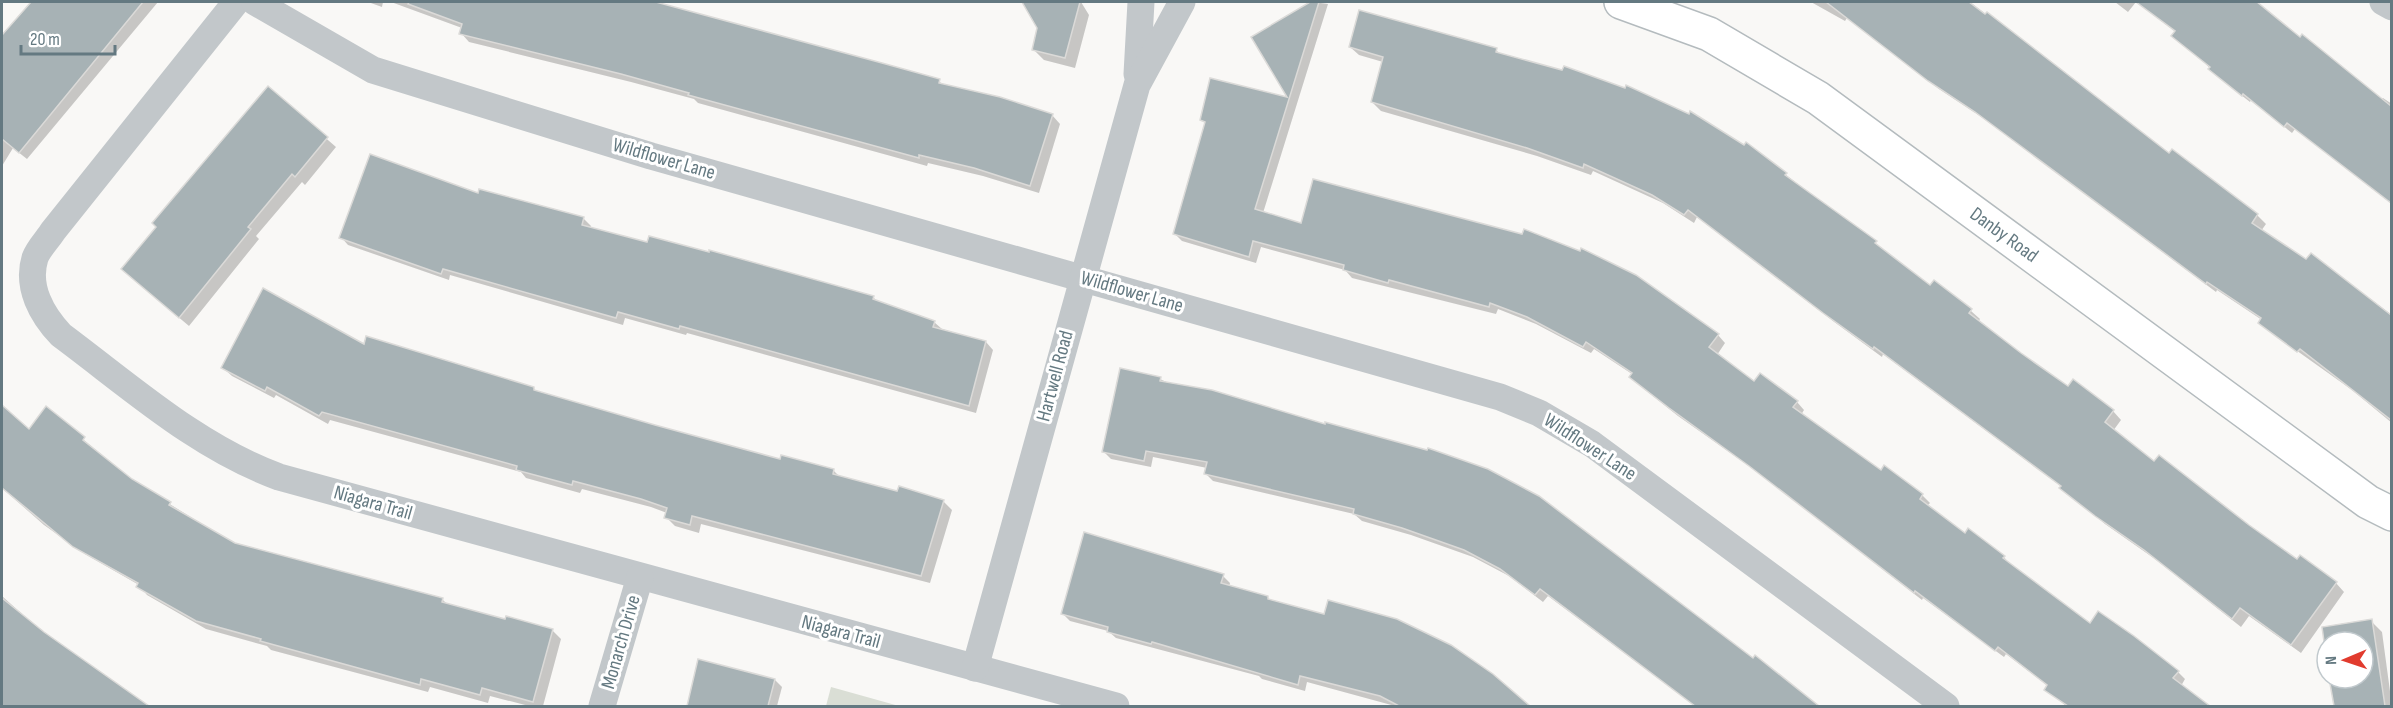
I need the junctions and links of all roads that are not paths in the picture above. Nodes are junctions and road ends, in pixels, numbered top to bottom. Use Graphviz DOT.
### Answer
graph roads {
  1 [pos="236,2"];
  2 [pos="255,2"];
  3 [pos="1141,2"];
  4 [pos="1182,2"];
  5 [pos="1621,2"];
  6 [pos="2384,2"];
  7 [pos="2391,8"];
  8 [pos="1137,85"];
  9 [pos="1082,278"];
  10 [pos="2380,508"];
  11 [pos="2391,531"];
  12 [pos="640,577"];
  13 [pos="975,668"];
  14 [pos="602,706"];
  15 [pos="1116,706"];
  16 [pos="1946,706"];
  1 -- 12 [label="street, Niagara Trail"];
  2 -- 9 [label="street, Wildflower Lane"];
  3 -- 8 [label="street, Hartwell Road"];
  4 -- 8 [label="street, Hartwell Road"];
  5 -- 10 [label="street, Danby Road"];
  6 -- 7 [label="street"];
  8 -- 9 [label="street, Hartwell Road"];
  9 -- 13 [label="street, Hartwell Road"];
  9 -- 16 [label="street, Wildflower Lane"];
  10 -- 11 [label="street, Danby Road"];
  12 -- 13 [label="street, Niagara Trail"];
  12 -- 14 [label="street, Monarch Drive"];
  13 -- 15 [label="street, Niagara Trail"];
}
